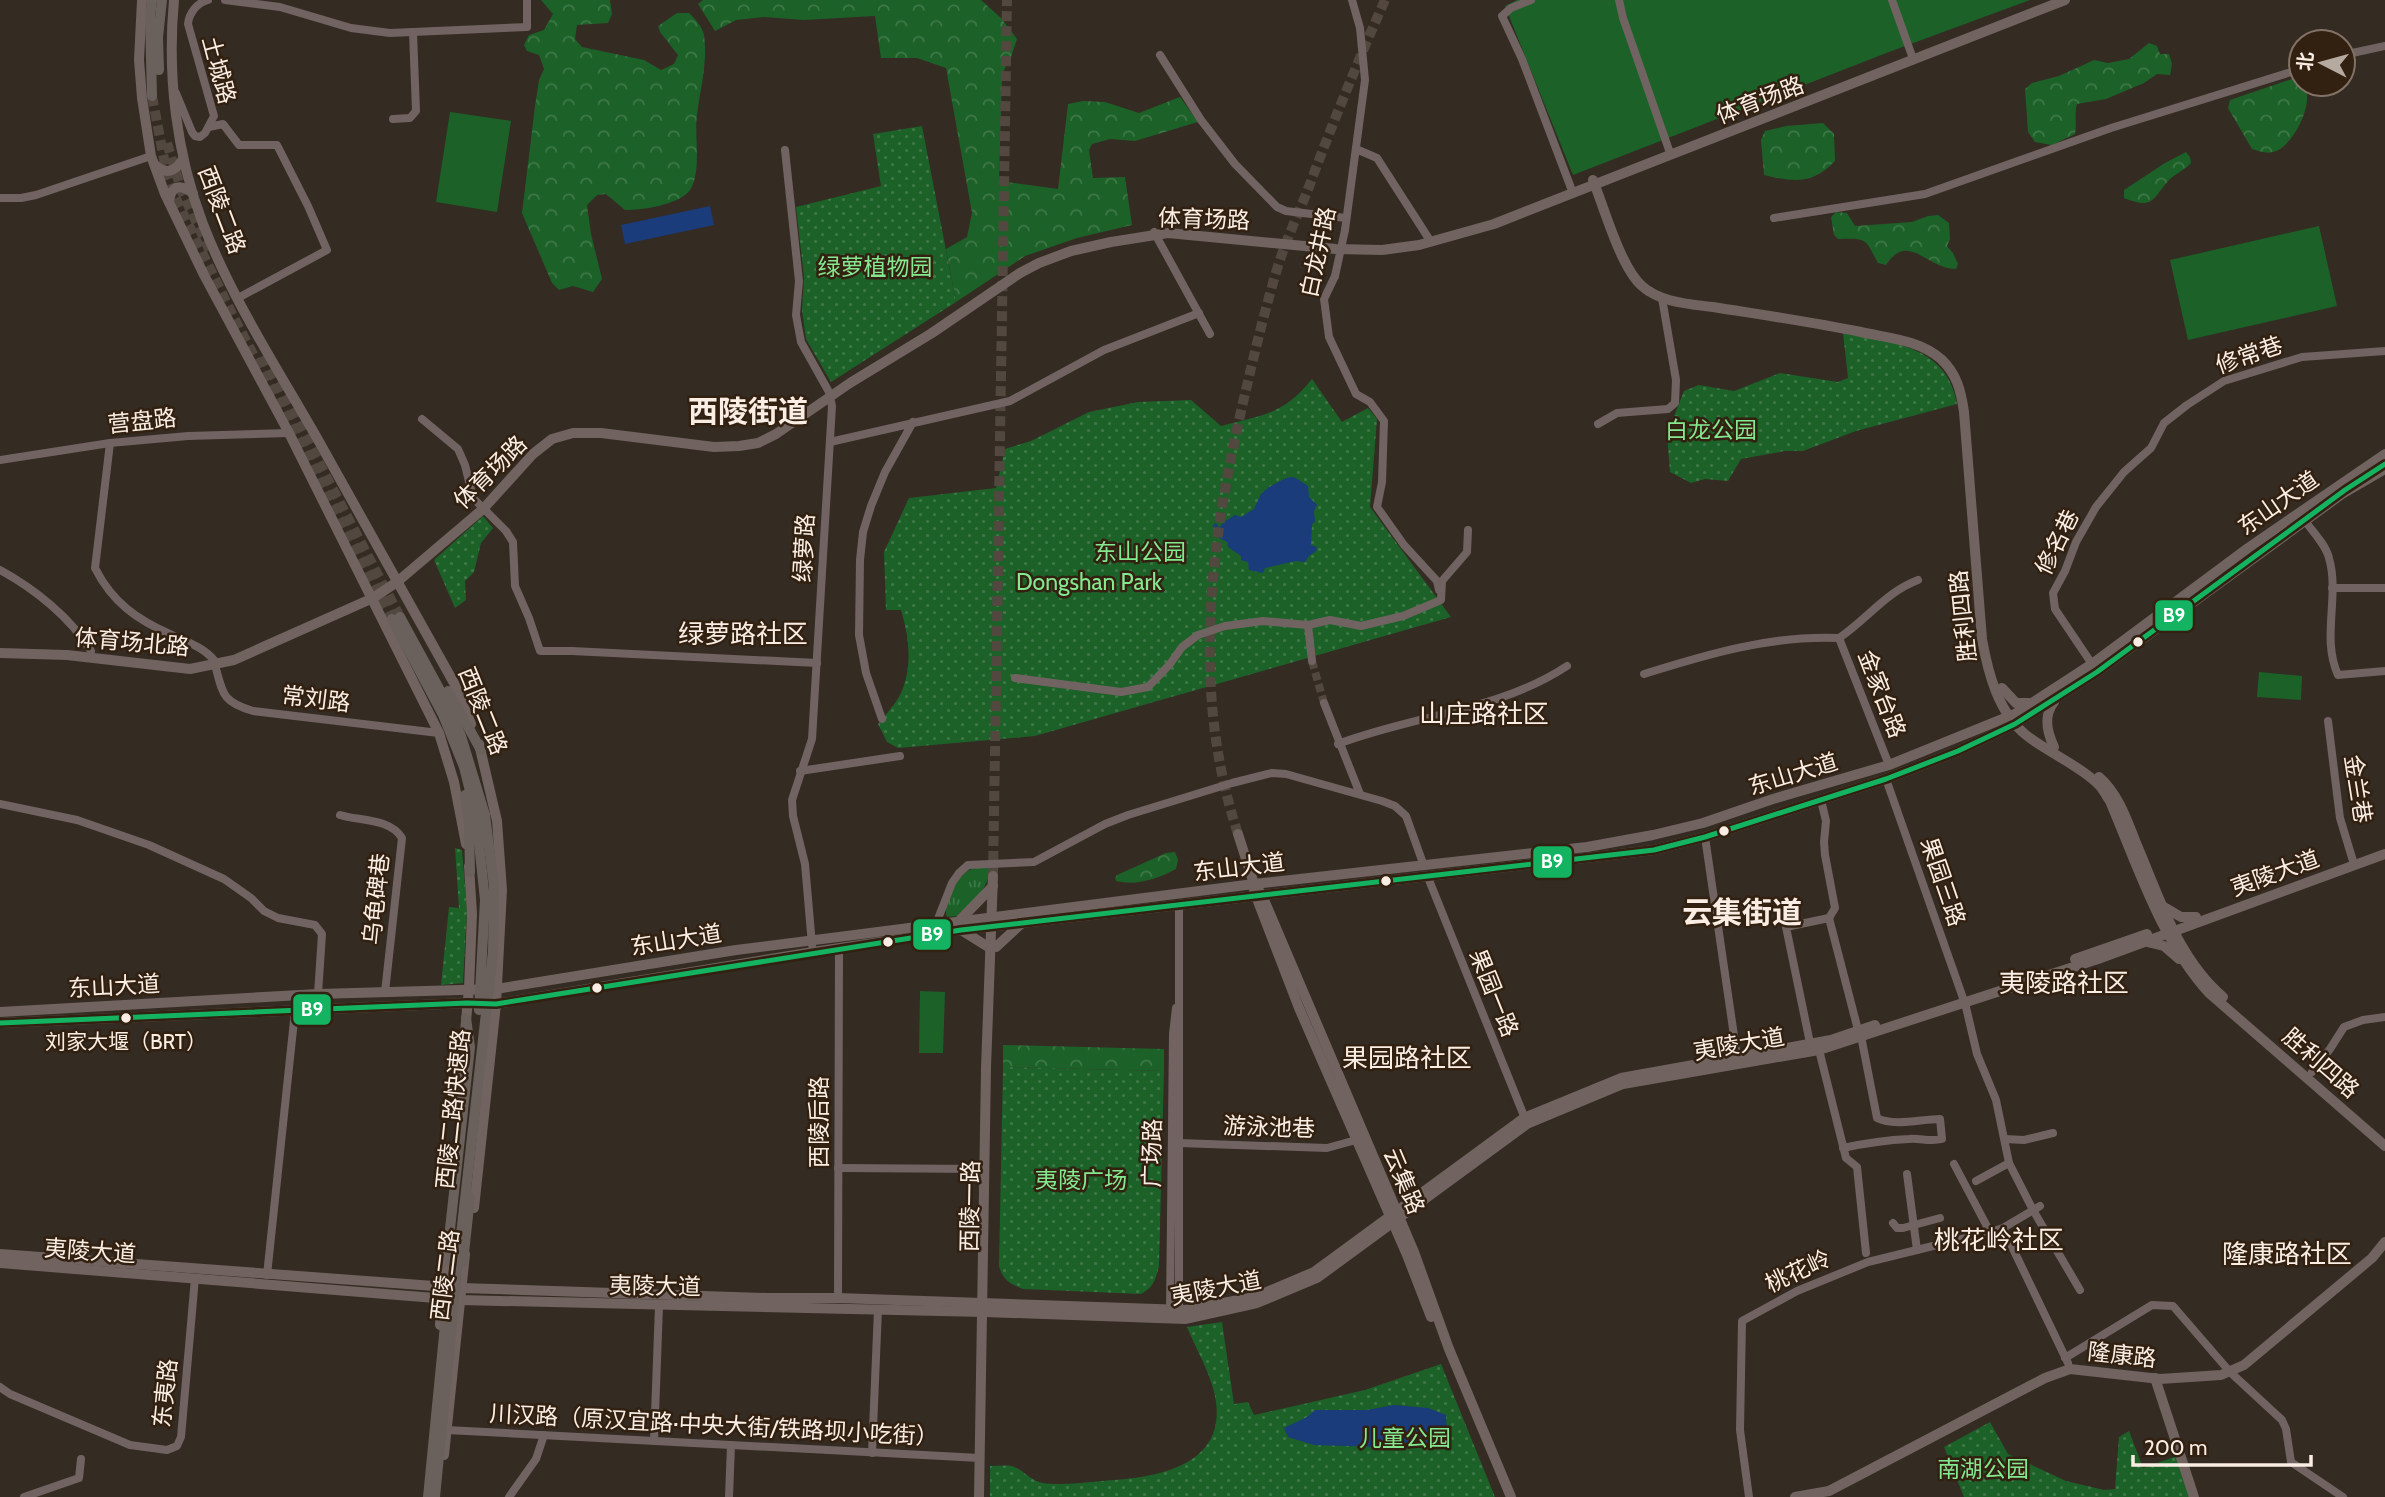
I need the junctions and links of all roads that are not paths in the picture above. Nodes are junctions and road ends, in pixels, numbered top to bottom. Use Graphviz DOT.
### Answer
graph roads {
  1 [pos="142,0"];
  2 [pos="152,0"];
  3 [pos="162,0"];
  4 [pos="174,0"];
  5 [pos="208,0"];
  6 [pos="225,0"];
  7 [pos="527,0"];
  8 [pos="1352,0"];
  9 [pos="1531,0"];
  10 [pos="1619,0"];
  11 [pos="1892,0"];
  12 [pos="2065,0"];
  13 [pos="2051,2"];
  14 [pos="413,32"];
  15 [pos="2385,46"];
  16 [pos="2357,52"];
  17 [pos="1160,55"];
  18 [pos="1912,56"];
  19 [pos="2287,73"];
  20 [pos="172,86"];
  21 [pos="393,119"];
  22 [pos="209,127"];
  23 [pos="1356,149"];
  24 [pos="785,150"];
  25 [pos="1669,150"];
  26 [pos="183,159"];
  27 [pos="153,160"];
  28 [pos="1596,181"];
  29 [pos="1572,188"];
  30 [pos="193,193"];
  31 [pos="0,198"];
  32 [pos="169,202"];
  33 [pos="1346,218"];
  34 [pos="1774,218"];
  35 [pos="1155,233"];
  36 [pos="1430,239"];
  37 [pos="1662,298"];
  38 [pos="237,299"];
  39 [pos="1199,313"];
  40 [pos="1210,334"];
  41 [pos="2385,351"];
  42 [pos="830,395"];
  43 [pos="422,419"];
  44 [pos="913,422"];
  45 [pos="1598,424"];
  46 [pos="289,433"];
  47 [pos="830,442"];
  48 [pos="110,443"];
  49 [pos="2151,448"];
  50 [pos="2385,455"];
  51 [pos="0,460"];
  52 [pos="2385,467"];
  53 [pos="2339,490"];
  54 [pos="480,507"];
  55 [pos="2305,521"];
  56 [pos="1468,530"];
  57 [pos="0,570"];
  58 [pos="396,579"];
  59 [pos="1918,580"];
  60 [pos="2332,588"];
  61 [pos="2385,588"];
  62 [pos="371,595"];
  63 [pos="1441,600"];
  64 [pos="399,616"];
  65 [pos="1308,625"];
  66 [pos="1839,638"];
  67 [pos="0,647"];
  68 [pos="91,652"];
  69 [pos="0,653"];
  70 [pos="1312,662"];
  71 [pos="214,663"];
  72 [pos="817,663"];
  73 [pos="2091,664"];
  74 [pos="1567,666"];
  75 [pos="2385,671"];
  76 [pos="1644,674"];
  77 [pos="1015,678"];
  78 [pos="2000,690"];
  79 [pos="2059,697"];
  80 [pos="2033,702"];
  81 [pos="1324,703"];
  82 [pos="443,715"];
  83 [pos="882,719"];
  84 [pos="2015,719"];
  85 [pos="2328,721"];
  86 [pos="439,733"];
  87 [pos="1961,736"];
  88 [pos="1338,744"];
  89 [pos="2050,748"];
  90 [pos="481,750"];
  91 [pos="1958,751"];
  92 [pos="900,756"];
  93 [pos="1889,765"];
  94 [pos="800,771"];
  95 [pos="1886,779"];
  96 [pos="1360,794"];
  97 [pos="1821,800"];
  98 [pos="0,804"];
  99 [pos="340,815"];
  100 [pos="481,815"];
  101 [pos="1238,834"];
  102 [pos="1705,837"];
  103 [pos="2385,852"];
  104 [pos="2353,861"];
  105 [pos="1425,870"];
  106 [pos="471,872"];
  107 [pos="1254,884"];
  108 [pos="1258,895"];
  109 [pos="1180,905"];
  110 [pos="2159,907"];
  111 [pos="1829,918"];
  112 [pos="2198,919"];
  113 [pos="993,923"];
  114 [pos="1022,923"];
  115 [pos="936,924"];
  116 [pos="960,925"];
  117 [pos="2169,929"];
  118 [pos="2146,934"];
  119 [pos="812,940"];
  120 [pos="2139,943"];
  121 [pos="839,948"];
  122 [pos="993,948"];
  123 [pos="813,952"];
  124 [pos="2186,952"];
  125 [pos="2188,968"];
  126 [pos="470,988"];
  127 [pos="496,989"];
  128 [pos="385,992"];
  129 [pos="318,994"];
  130 [pos="1178,998"];
  131 [pos="1964,1001"];
  132 [pos="467,1003"];
  133 [pos="491,1006"];
  134 [pos="295,1010"];
  135 [pos="0,1012"];
  136 [pos="2385,1017"];
  137 [pos="466,1018"];
  138 [pos="0,1023"];
  139 [pos="1860,1033"];
  140 [pos="1815,1046"];
  141 [pos="1737,1060"];
  142 [pos="2312,1072"];
  143 [pos="1525,1121"];
  144 [pos="2053,1133"];
  145 [pos="2385,1136"];
  146 [pos="2005,1139"];
  147 [pos="1356,1140"];
  148 [pos="1180,1143"];
  149 [pos="2385,1146"];
  150 [pos="1843,1148"];
  151 [pos="2009,1163"];
  152 [pos="1954,1164"];
  153 [pos="838,1168"];
  154 [pos="985,1169"];
  155 [pos="1907,1174"];
  156 [pos="1976,1181"];
  157 [pos="2036,1208"];
  158 [pos="1394,1217"];
  159 [pos="1941,1218"];
  160 [pos="1894,1223"];
  161 [pos="1914,1226"];
  162 [pos="2003,1227"];
  163 [pos="1990,1232"];
  164 [pos="2385,1242"];
  165 [pos="2385,1249"];
  166 [pos="1917,1250"];
  167 [pos="1866,1253"];
  168 [pos="0,1254"];
  169 [pos="451,1261"];
  170 [pos="463,1262"];
  171 [pos="0,1263"];
  172 [pos="267,1275"];
  173 [pos="195,1278"];
  174 [pos="443,1287"];
  175 [pos="461,1288"];
  176 [pos="2080,1290"];
  177 [pos="838,1297"];
  178 [pos="442,1299"];
  179 [pos="460,1300"];
  180 [pos="659,1306"];
  181 [pos="986,1307"];
  182 [pos="878,1309"];
  183 [pos="1174,1310"];
  184 [pos="2065,1358"];
  185 [pos="2070,1369"];
  186 [pos="2232,1374"];
  187 [pos="2158,1381"];
  188 [pos="0,1387"];
  189 [pos="447,1430"];
  190 [pos="544,1435"];
  191 [pos="654,1441"];
  192 [pos="731,1445"];
  193 [pos="872,1453"];
  194 [pos="980,1458"];
  195 [pos="81,1460"];
  196 [pos="1830,1495"];
  197 [pos="24,1497"];
  198 [pos="425,1497"];
  199 [pos="437,1497"];
  200 [pos="509,1497"];
  201 [pos="729,1497"];
  202 [pos="981,1497"];
  203 [pos="1504,1497"];
  204 [pos="1511,1497"];
  205 [pos="1749,1497"];
  206 [pos="1795,1497"];
  207 [pos="2197,1497"];
  208 [pos="2343,1497"];
  1 -- 27 [label="main road, 西陵二路"];
  2 -- 3 [label="highway"];
  4 -- 20 [label="main road, 西陵二路"];
  5 -- 22 [label="street, 土城路"];
  6 -- 14 [label="street, 土城路"];
  7 -- 14 [label="street, 土城路"];
  8 -- 23 [label="street, 白龙井路"];
  9 -- 29 [label="street"];
  10 -- 25 [label="street"];
  11 -- 18 [label="street"];
  12 -- 13 [label="main road, 体育场路"];
  13 -- 18 [label="main road, 体育场路"];
  13 -- 28 [label="main road, 体育场路"];
  14 -- 21 [label="street"];
  15 -- 16 [label="street"];
  17 -- 33 [label="street"];
  18 -- 25 [label="main road, 体育场路"];
  19 -- 34 [label="street"];
  20 -- 22 [label="street, 土城路"];
  20 -- 26 [label="main road, 西陵二路"];
  22 -- 38 [label="street"];
  23 -- 33 [label="street, 白龙井路"];
  23 -- 36 [label="street"];
  24 -- 42 [label="street, 绿萝路"];
  25 -- 28 [label="main road, 体育场路"];
  26 -- 27 [label="main road"];
  26 -- 30 [label="main road, 西陵二路"];
  27 -- 31 [label="street"];
  27 -- 32 [label="main road, 西陵二路"];
  28 -- 29 [label="main road, 体育场路"];
  28 -- 36 [label="main road, 体育场路"];
  28 -- 37 [label="main road, 胜利四路"];
  28 -- 78 [label="main road, 胜利四路"];
  29 -- 36 [label="main road, 体育场路"];
  30 -- 32 [label="main road"];
  30 -- 38 [label="main road, 西陵二路"];
  32 -- 46 [label="main road, 西陵二路"];
  33 -- 63 [label="street, 白龙井路, bridge"];
  35 -- 36 [label="main road, 体育场路"];
  35 -- 39 [label="street"];
  35 -- 42 [label="main road, 体育场路"];
  37 -- 45 [label="street"];
  37 -- 78 [label="main road, 胜利四路"];
  38 -- 58 [label="main road, 西陵二路"];
  39 -- 40 [label="street"];
  39 -- 44 [label="street"];
  41 -- 49 [label="street, 修常巷"];
  42 -- 47 [label="street, 绿萝路"];
  42 -- 54 [label="main road, 体育场路"];
  43 -- 54 [label="street"];
  44 -- 47 [label="street"];
  44 -- 83 [label="street"];
  46 -- 48 [label="street, 营盘路"];
  46 -- 62 [label="main road, 西陵二路"];
  47 -- 72 [label="street, 绿萝路"];
  48 -- 51 [label="street, 营盘路"];
  48 -- 71 [label="street"];
  49 -- 73 [label="street, 修名巷"];
  50 -- 53 [label="main road"];
  52 -- 53 [label="main road"];
  53 -- 55 [label="main road, 东山大道"];
  53 -- 73 [label="main road, 东山大道"];
  54 -- 58 [label="main road, 体育场路"];
  54 -- 72 [label="street"];
  55 -- 60 [label="street"];
  55 -- 79 [label="main road, 东山大道"];
  56 -- 63 [label="street"];
  57 -- 68 [label="street"];
  58 -- 62 [label="main road, 体育场路"];
  58 -- 90 [label="main road, 西陵二路"];
  59 -- 66 [label="street"];
  60 -- 61 [label="street"];
  60 -- 75 [label="street"];
  62 -- 71 [label="main road, 体育场北路"];
  62 -- 86 [label="main road, 西陵二路"];
  63 -- 65 [label="street"];
  64 -- 82 [label="highway, 西陵二路快速路"];
  64 -- 90 [label="highway"];
  64 -- 100 [label="highway, 西陵二路快速路"];
  65 -- 70 [label="street"];
  65 -- 77 [label="street"];
  66 -- 76 [label="street"];
  66 -- 93 [label="street, 金家台路"];
  67 -- 68 [label="main road, 体育场北路"];
  68 -- 71 [label="main road, 体育场北路"];
  69 -- 71 [label="main road, 体育场北路"];
  71 -- 86 [label="street, 常刘路"];
  72 -- 94 [label="street, 绿萝路"];
  73 -- 80 [label="main road, 东山大道"];
  74 -- 88 [label="street"];
  78 -- 80 [label="main road"];
  78 -- 84 [label="main road, 胜利四路"];
  78 -- 87 [label="main road"];
  79 -- 84 [label="main road, 东山大道"];
  79 -- 89 [label="main road"];
  80 -- 84 [label="main road, 东山大道"];
  81 -- 88 [label="street"];
  82 -- 100 [label="highway, 西陵二路快速路"];
  82 -- 106 [label="highway"];
  84 -- 87 [label="main road, 东山大道"];
  84 -- 89 [label="main road, 胜利四路"];
  84 -- 91 [label="main road, 东山大道"];
  85 -- 104 [label="street, 金兰巷"];
  86 -- 106 [label="main road, 西陵二路"];
  87 -- 93 [label="main road, 东山大道"];
  88 -- 96 [label="street"];
  89 -- 91 [label="main road"];
  89 -- 110 [label="main road, 胜利四路"];
  90 -- 127 [label="main road, 西陵二路"];
  91 -- 95 [label="main road, 东山大道"];
  92 -- 94 [label="street"];
  93 -- 105 [label="main road, 东山大道"];
  94 -- 119 [label="street, 绿萝路"];
  95 -- 97 [label="main road, 东山大道"];
  95 -- 131 [label="street, 果园三路"];
  96 -- 105 [label="street, 果园一路"];
  96 -- 115 [label="street, 果园一路"];
  97 -- 102 [label="main road, 东山大道"];
  97 -- 111 [label="street"];
  98 -- 129 [label="street"];
  99 -- 128 [label="street, 乌龟碑巷"];
  100 -- 133 [label="highway, 西陵二路快速路, bridge"];
  100 -- 169 [label="highway, 西陵二路快速路, bridge"];
  101 -- 107 [label="main road, 云集路"];
  102 -- 105 [label="main road, 东山大道"];
  102 -- 141 [label="street"];
  103 -- 104 [label="main road, 夷陵大道"];
  103 -- 112 [label="main road, 夷陵大道"];
  104 -- 112 [label="main road, 夷陵大道"];
  105 -- 107 [label="main road, 东山大道"];
  105 -- 108 [label="main road, 东山大道"];
  105 -- 143 [label="street, 果园一路"];
  106 -- 126 [label="main road, 西陵二路"];
  107 -- 108 [label="main road, 云集路"];
  107 -- 113 [label="main road, 东山大道"];
  108 -- 109 [label="main road, 东山大道"];
  108 -- 147 [label="main road, 云集路"];
  108 -- 158 [label="main road, 云集路"];
  109 -- 114 [label="main road, 东山大道"];
  109 -- 130 [label="street, 广场路"];
  110 -- 112 [label="main road"];
  110 -- 117 [label="main road, 胜利四路"];
  110 -- 118 [label="main road"];
  111 -- 139 [label="street"];
  111 -- 140 [label="street"];
  112 -- 117 [label="main road, 夷陵大道"];
  112 -- 124 [label="main road"];
  113 -- 114 [label="main road, 东山大道"];
  113 -- 116 [label="main road, 东山大道"];
  113 -- 116 [label="main road, 西陵一路"];
  113 -- 122 [label="main road, 西陵一路"];
  114 -- 122 [label="main road"];
  115 -- 116 [label="main road, 东山大道"];
  115 -- 119 [label="main road, 东山大道"];
  116 -- 121 [label="main road, 东山大道"];
  116 -- 122 [label="main road"];
  117 -- 118 [label="main road, 夷陵大道"];
  117 -- 120 [label="main road, 夷陵大道"];
  117 -- 124 [label="main road, 胜利四路"];
  117 -- 125 [label="main road, 胜利四路"];
  118 -- 131 [label="main road, 夷陵大道"];
  119 -- 123 [label="street, 绿萝路"];
  119 -- 127 [label="main road, 东山大道"];
  120 -- 125 [label="main road"];
  120 -- 131 [label="main road, 夷陵大道"];
  121 -- 123 [label="main road, 东山大道"];
  121 -- 153 [label="street, 西陵后路"];
  122 -- 154 [label="main road, 西陵一路"];
  122 -- 181 [label="main road, 西陵一路"];
  123 -- 133 [label="main road, 东山大道"];
  124 -- 142 [label="main road, 胜利四路"];
  125 -- 149 [label="main road, 胜利四路"];
  126 -- 127 [label="main road, 东山大道"];
  126 -- 128 [label="main road, 东山大道"];
  126 -- 132 [label="main road, 西陵二路"];
  127 -- 133 [label="main road, 西陵二路"];
  128 -- 129 [label="main road, 东山大道"];
  129 -- 135 [label="main road, 东山大道"];
  130 -- 148 [label="street, 广场路"];
  130 -- 183 [label="street, 广场路"];
  131 -- 139 [label="main road, 夷陵大道"];
  131 -- 146 [label="street, 果园三路"];
  132 -- 133 [label="main road, 东山大道"];
  132 -- 134 [label="main road, 东山大道"];
  132 -- 137 [label="main road, 西陵二路"];
  133 -- 170 [label="highway, bridge"];
  133 -- 170 [label="main road, 西陵二路"];
  133 -- 199 [label="highway, 西陵二路快速路, bridge"];
  134 -- 138 [label="main road, 东山大道"];
  134 -- 172 [label="street"];
  136 -- 142 [label="street"];
  137 -- 169 [label="highway"];
  137 -- 174 [label="main road, 西陵二路"];
  139 -- 140 [label="main road, 夷陵大道"];
  139 -- 150 [label="street"];
  140 -- 141 [label="main road, 夷陵大道"];
  140 -- 150 [label="street"];
  141 -- 143 [label="main road, 夷陵大道"];
  142 -- 145 [label="main road, 胜利四路"];
  143 -- 158 [label="main road, 夷陵大道"];
  144 -- 146 [label="street"];
  146 -- 151 [label="street, 果园三路"];
  147 -- 148 [label="street, 游泳池巷"];
  147 -- 158 [label="main road, 云集路"];
  148 -- 183 [label="street, 广场路"];
  150 -- 167 [label="street"];
  151 -- 156 [label="street"];
  151 -- 157 [label="street, 果园三路"];
  152 -- 163 [label="street"];
  153 -- 154 [label="street"];
  153 -- 177 [label="street, 西陵后路"];
  154 -- 181 [label="main road, 西陵一路"];
  155 -- 161 [label="street"];
  157 -- 162 [label="street, 桃花岭"];
  157 -- 176 [label="street, 果园三路"];
  158 -- 181 [label="main road, 夷陵大道"];
  158 -- 183 [label="main road, 夷陵大道"];
  158 -- 203 [label="main road, 云集路"];
  158 -- 204 [label="main road, 云集路"];
  159 -- 161 [label="street"];
  160 -- 161 [label="street"];
  161 -- 166 [label="street"];
  162 -- 163 [label="street, 桃花岭"];
  162 -- 184 [label="street"];
  163 -- 166 [label="street, 桃花岭"];
  164 -- 186 [label="main road, 隆康路"];
  165 -- 186 [label="main road, 隆康路"];
  166 -- 205 [label="street, 桃花岭"];
  168 -- 172 [label="main road, 夷陵大道"];
  169 -- 198 [label="highway, 西陵二路快速路, bridge"];
  170 -- 175 [label="main road, 西陵二路"];
  171 -- 173 [label="main road, 夷陵大道"];
  172 -- 174 [label="main road, 夷陵大道"];
  173 -- 178 [label="main road, 夷陵大道"];
  173 -- 188 [label="street, 东夷路"];
  174 -- 175 [label="main road, 夷陵大道"];
  174 -- 178 [label="main road, 西陵二路"];
  175 -- 177 [label="main road, 夷陵大道"];
  175 -- 179 [label="main road, 西陵二路"];
  177 -- 181 [label="main road, 夷陵大道"];
  178 -- 179 [label="main road, 夷陵大道"];
  178 -- 198 [label="main road, 西陵二路"];
  179 -- 180 [label="main road, 夷陵大道"];
  179 -- 189 [label="main road, 西陵二路"];
  180 -- 182 [label="main road, 夷陵大道"];
  180 -- 191 [label="street"];
  181 -- 182 [label="main road, 夷陵大道"];
  181 -- 183 [label="main road, 夷陵大道"];
  181 -- 194 [label="main road, 西陵一路"];
  181 -- 202 [label="main road, 西陵一路"];
  182 -- 193 [label="street"];
  184 -- 185 [label="street"];
  184 -- 186 [label="street"];
  185 -- 187 [label="main road, 隆康路"];
  185 -- 196 [label="main road, 隆康路"];
  186 -- 187 [label="main road, 隆康路"];
  186 -- 208 [label="street"];
  187 -- 196 [label="main road, 隆康路"];
  187 -- 207 [label="main road"];
  189 -- 190 [label="street, 川汉路（原汉宜路·中央大街/铁路坝小吃街）"];
  189 -- 199 [label="main road, 西陵二路"];
  190 -- 191 [label="street, 川汉路（原汉宜路·中央大街/铁路坝小吃街）"];
  190 -- 200 [label="street"];
  191 -- 192 [label="street, 川汉路（原汉宜路·中央大街/铁路坝小吃街）"];
  192 -- 193 [label="street, 川汉路（原汉宜路·中央大街/铁路坝小吃街）"];
  192 -- 201 [label="street"];
  193 -- 194 [label="street, 川汉路（原汉宜路·中央大街/铁路坝小吃街）"];
  194 -- 202 [label="main road, 西陵一路"];
  195 -- 197 [label="street"];
  196 -- 206 [label="main road, 隆康路"];
}
